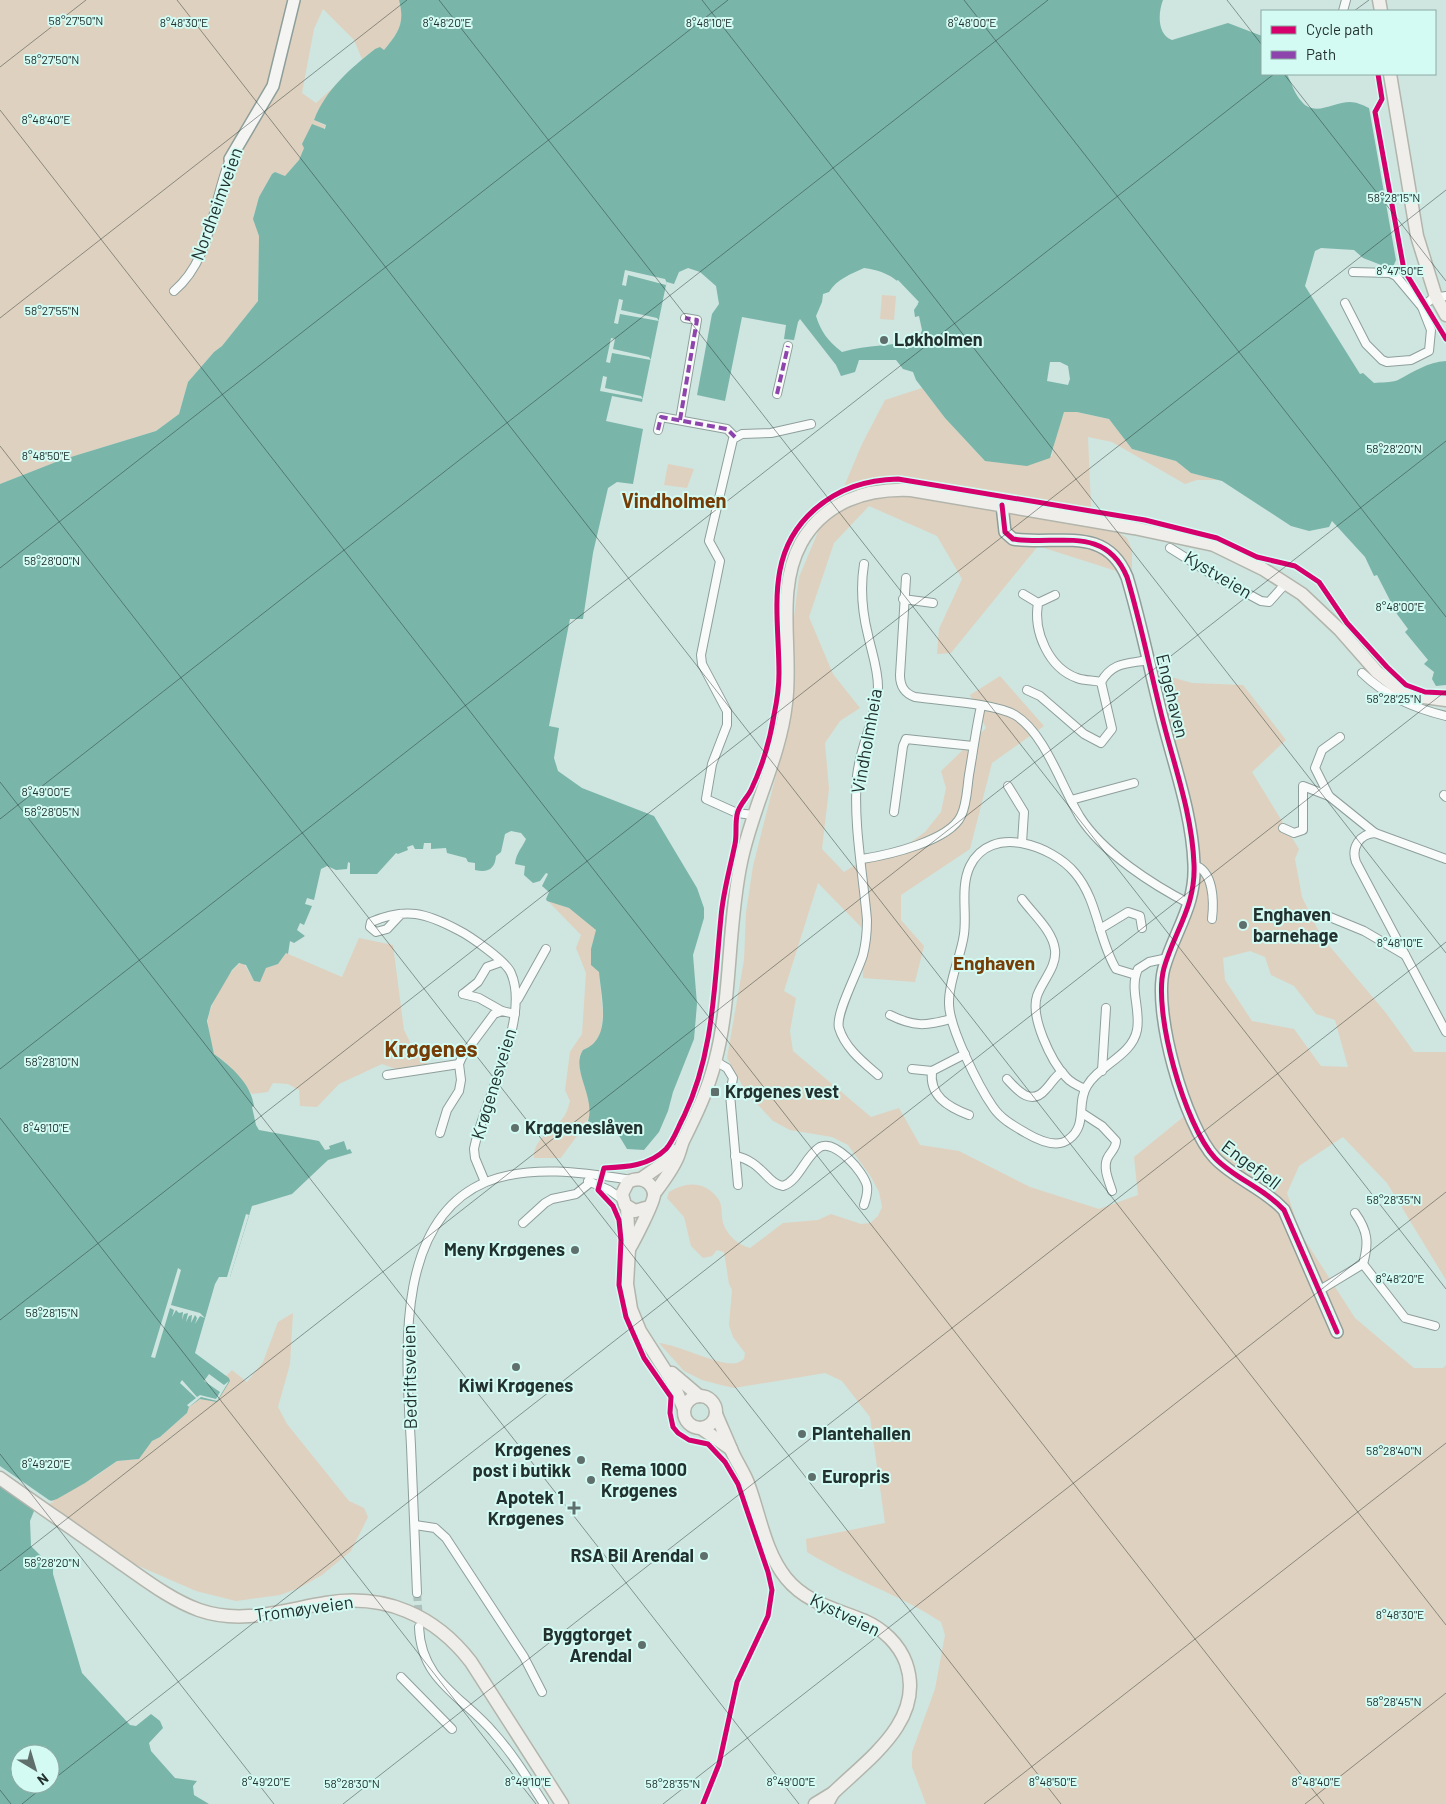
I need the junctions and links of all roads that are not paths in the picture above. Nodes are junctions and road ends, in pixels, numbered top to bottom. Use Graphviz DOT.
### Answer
graph roads {
  1 [pos="294,0"];
  2 [pos="1390,75"];
  3 [pos="230,160"];
  4 [pos="1353,272"];
  5 [pos="174,291"];
  6 [pos="1441,296"];
  7 [pos="1345,303"];
  8 [pos="1422,307"];
  9 [pos="1446,309"];
  10 [pos="1446,315"];
  11 [pos="685,318"];
  12 [pos="788,346"];
  13 [pos="777,394"];
  14 [pos="680,420"];
  15 [pos="812,424"];
  16 [pos="658,430"];
  17 [pos="735,437"];
  18 [pos="1002,505"];
  19 [pos="1174,543"];
  20 [pos="864,564"];
  21 [pos="906,578"];
  22 [pos="1286,583"];
  23 [pos="1023,594"];
  24 [pos="1055,595"];
  25 [pos="903,599"];
  26 [pos="933,603"];
  27 [pos="1038,603"];
  28 [pos="1148,660"];
  29 [pos="1362,673"];
  30 [pos="1101,682"];
  31 [pos="1027,690"];
  32 [pos="1446,700"];
  33 [pos="981,706"];
  34 [pos="1446,716"];
  35 [pos="1340,737"];
  36 [pos="973,746"];
  37 [pos="1134,783"];
  38 [pos="1008,786"];
  39 [pos="1329,796"];
  40 [pos="1070,800"];
  41 [pos="894,812"];
  42 [pos="753,816"];
  43 [pos="1283,828"];
  44 [pos="1375,833"];
  45 [pos="1022,844"];
  46 [pos="862,859"];
  47 [pos="1446,859"];
  48 [pos="1194,865"];
  49 [pos="1022,899"];
  50 [pos="1190,904"];
  51 [pos="401,914"];
  52 [pos="1325,915"];
  53 [pos="1212,919"];
  54 [pos="1142,928"];
  55 [pos="1100,929"];
  56 [pos="546,949"];
  57 [pos="1405,955"];
  58 [pos="1168,958"];
  59 [pos="501,962"];
  60 [pos="1136,975"];
  61 [pos="1163,985"];
  62 [pos="517,1000"];
  63 [pos="1106,1008"];
  64 [pos="502,1011"];
  65 [pos="514,1014"];
  66 [pos="890,1015"];
  67 [pos="952,1018"];
  68 [pos="1446,1032"];
  69 [pos="965,1054"];
  70 [pos="716,1061"];
  71 [pos="459,1064"];
  72 [pos="912,1068"];
  73 [pos="932,1071"];
  74 [pos="1102,1071"];
  75 [pos="1062,1072"];
  76 [pos="878,1075"];
  77 [pos="387,1076"];
  78 [pos="1007,1078"];
  79 [pos="1085,1089"];
  80 [pos="1082,1113"];
  81 [pos="969,1115"];
  82 [pos="440,1133"];
  83 [pos="681,1146"];
  84 [pos="735,1156"];
  85 [pos="560,1173"];
  86 [pos="637,1180"];
  87 [pos="485,1182"];
  88 [pos="591,1182"];
  89 [pos="738,1185"];
  90 [pos="1112,1191"];
  91 [pos="654,1194"];
  92 [pos="624,1203"];
  93 [pos="864,1205"];
  94 [pos="649,1207"];
  95 [pos="1355,1213"];
  96 [pos="523,1223"];
  97 [pos="629,1250"];
  98 [pos="1363,1264"];
  99 [pos="1320,1290"];
  100 [pos="1435,1326"];
  101 [pos="1338,1332"];
  102 [pos="661,1362"];
  103 [pos="699,1396"];
  104 [pos="684,1409"];
  105 [pos="716,1414"];
  106 [pos="701,1428"];
  107 [pos="731,1449"];
  108 [pos="0,1478"];
  109 [pos="415,1526"];
  110 [pos="417,1593"];
  111 [pos="419,1627"];
  112 [pos="401,1677"];
  113 [pos="542,1692"];
  114 [pos="452,1728"];
  115 [pos="830,1799"];
  116 [pos="544,1804"];
  117 [pos="562,1804"];
  118 [pos="815,1804"];
  1 -- 3 [label="street, Nordheimveien"];
  2 -- 6 [label="main road"];
  3 -- 5 [label="street, Nordheimveien"];
  4 -- 8 [label="street"];
  6 -- 8 [label="street"];
  6 -- 9 [label="main road"];
  6 -- 10 [label="main road"];
  7 -- 8 [label="street"];
  11 -- 14 [label="street"];
  12 -- 13 [label="street"];
  14 -- 16 [label="street"];
  14 -- 17 [label="street"];
  15 -- 17 [label="street"];
  17 -- 42 [label="street"];
  18 -- 19 [label="main road, Kystveien"];
  18 -- 28 [label="street, Engehaven"];
  18 -- 42 [label="main road, Kystveien"];
  19 -- 22 [label="main road, Kystveien"];
  19 -- 22 [label="street, Kystveien"];
  20 -- 46 [label="street, Vindholmheia"];
  21 -- 25 [label="street"];
  22 -- 32 [label="main road, Kystveien"];
  23 -- 27 [label="street"];
  24 -- 27 [label="street"];
  25 -- 26 [label="street"];
  25 -- 33 [label="street, Vindholmheia"];
  27 -- 30 [label="street"];
  28 -- 30 [label="street"];
  28 -- 48 [label="street, Engehaven"];
  29 -- 34 [label="street"];
  30 -- 31 [label="street"];
  33 -- 36 [label="street"];
  33 -- 40 [label="street, Vindholmheia"];
  35 -- 39 [label="street"];
  36 -- 41 [label="street, Vindholmheia"];
  36 -- 46 [label="street"];
  37 -- 40 [label="street"];
  38 -- 45 [label="street"];
  39 -- 43 [label="street"];
  39 -- 44 [label="street"];
  40 -- 50 [label="street, Vindholmheia"];
  42 -- 70 [label="main road, Kystveien"];
  44 -- 47 [label="street"];
  44 -- 57 [label="street"];
  45 -- 55 [label="street"];
  45 -- 67 [label="street"];
  46 -- 76 [label="street, Vindholmheia"];
  48 -- 50 [label="street, Engehaven"];
  48 -- 53 [label="street"];
  49 -- 75 [label="street"];
  50 -- 58 [label="street, Engehaven"];
  51 -- 59 [label="street, Krøgenesveien"];
  52 -- 57 [label="street"];
  54 -- 55 [label="street"];
  55 -- 60 [label="street"];
  56 -- 62 [label="street"];
  57 -- 68 [label="street"];
  58 -- 60 [label="street"];
  58 -- 61 [label="street, Engehaven"];
  59 -- 62 [label="street, Krøgenesveien"];
  59 -- 64 [label="street"];
  60 -- 74 [label="street"];
  61 -- 99 [label="street, Engefjell"];
  62 -- 65 [label="street, Krøgenesveien"];
  63 -- 74 [label="street"];
  64 -- 65 [label="street, Krøgenesveien"];
  64 -- 71 [label="street, Krøgenesveien"];
  65 -- 87 [label="street, Krøgenesveien"];
  66 -- 67 [label="street"];
  67 -- 69 [label="street"];
  69 -- 73 [label="street"];
  69 -- 80 [label="street"];
  70 -- 83 [label="main road, Kystveien"];
  70 -- 84 [label="street"];
  71 -- 77 [label="street"];
  71 -- 82 [label="street, Krøgenesveien"];
  72 -- 73 [label="street"];
  73 -- 81 [label="street"];
  74 -- 79 [label="street"];
  75 -- 78 [label="street"];
  75 -- 79 [label="street"];
  79 -- 80 [label="street"];
  80 -- 90 [label="street"];
  83 -- 86 [label="main road, Kystveien"];
  83 -- 91 [label="main road, Kystveien"];
  84 -- 89 [label="street"];
  84 -- 93 [label="street"];
  85 -- 86 [label="street, Bedriftsveien"];
  85 -- 87 [label="street, Bedriftsveien"];
  85 -- 88 [label="street, Bedriftsveien"];
  86 -- 91 [label="main road"];
  86 -- 92 [label="main road"];
  87 -- 109 [label="street, Bedriftsveien"];
  88 -- 92 [label="street, Bedriftsveien"];
  88 -- 96 [label="street"];
  91 -- 94 [label="main road"];
  92 -- 94 [label="main road"];
  92 -- 97 [label="main road"];
  94 -- 97 [label="main road"];
  95 -- 98 [label="street"];
  97 -- 102 [label="main road"];
  98 -- 99 [label="street"];
  98 -- 100 [label="street"];
  99 -- 101 [label="street, Engefjell"];
  102 -- 103 [label="main road"];
  102 -- 104 [label="main road"];
  103 -- 104 [label="main road"];
  103 -- 105 [label="main road"];
  104 -- 106 [label="main road"];
  105 -- 106 [label="main road"];
  105 -- 107 [label="main road, Kystveien"];
  106 -- 107 [label="main road, Kystveien"];
  107 -- 115 [label="main road, Kystveien"];
  108 -- 117 [label="main road, Tromøyveien"];
  109 -- 110 [label="street, Bedriftsveien"];
  109 -- 113 [label="street"];
  111 -- 116 [label="street"];
  112 -- 114 [label="street"];
  115 -- 118 [label="main road, Kystveien"];
}
